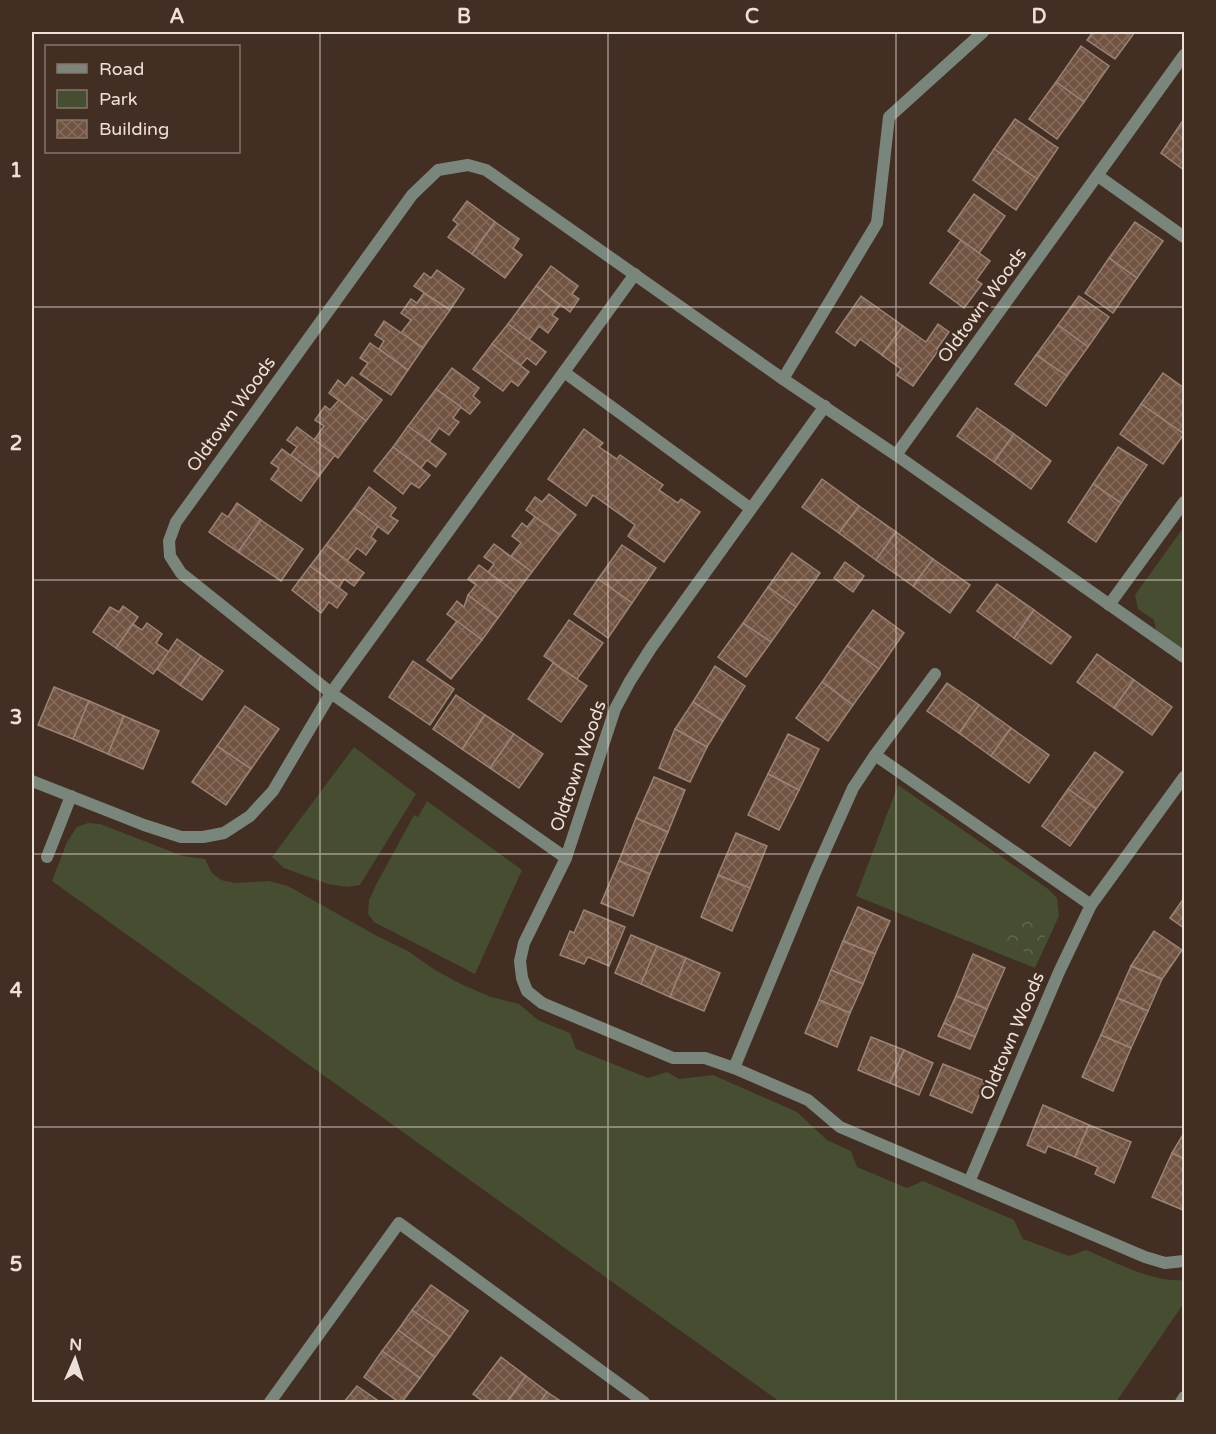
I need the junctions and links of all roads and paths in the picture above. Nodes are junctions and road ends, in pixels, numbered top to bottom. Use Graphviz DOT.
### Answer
graph roads {
  1 [pos="983,32"];
  2 [pos="1185,55"];
  3 [pos="1098,176"];
  4 [pos="1185,237"];
  5 [pos="635,274"];
  6 [pos="564,372"];
  7 [pos="783,379"];
  8 [pos="825,406"];
  9 [pos="896,455"];
  10 [pos="1185,502"];
  11 [pos="750,508"];
  12 [pos="1109,605"];
  13 [pos="1185,657"];
  14 [pos="934,674"];
  15 [pos="332,693"];
  16 [pos="875,755"];
  17 [pos="1185,777"];
  18 [pos="32,780"];
  19 [pos="71,796"];
  20 [pos="47,857"];
  21 [pos="566,858"];
  22 [pos="1091,905"];
  23 [pos="734,1068"];
  24 [pos="969,1182"];
  25 [pos="1185,1261"];
  26 [pos="1185,1397"];
  27 [pos="270,1402"];
  28 [pos="644,1402"];
  29 [pos="1181,1402"];
  1 -- 7 [label="street"];
  2 -- 3 [label="street, Oldtown Woods"];
  3 -- 4 [label="street"];
  3 -- 9 [label="street, Oldtown Woods"];
  5 -- 6 [label="street"];
  5 -- 7 [label="street"];
  5 -- 15 [label="street, Oldtown Woods"];
  6 -- 11 [label="street"];
  6 -- 15 [label="street"];
  7 -- 8 [label="street"];
  8 -- 9 [label="street"];
  8 -- 11 [label="street, Oldtown Woods"];
  9 -- 12 [label="street"];
  10 -- 12 [label="street"];
  11 -- 21 [label="street, Oldtown Woods"];
  12 -- 13 [label="street"];
  14 -- 16 [label="street"];
  15 -- 19 [label="street"];
  15 -- 21 [label="street, Oldtown Woods"];
  16 -- 22 [label="street"];
  16 -- 23 [label="street"];
  17 -- 22 [label="street, Oldtown Woods"];
  18 -- 19 [label="street"];
  19 -- 20 [label="street"];
  21 -- 23 [label="street, Oldtown Woods"];
  22 -- 24 [label="street, Oldtown Woods"];
  23 -- 24 [label="street, Oldtown Woods"];
  24 -- 25 [label="street, Oldtown Woods"];
  26 -- 29 [label="street"];
  27 -- 28 [label="street"];
}
